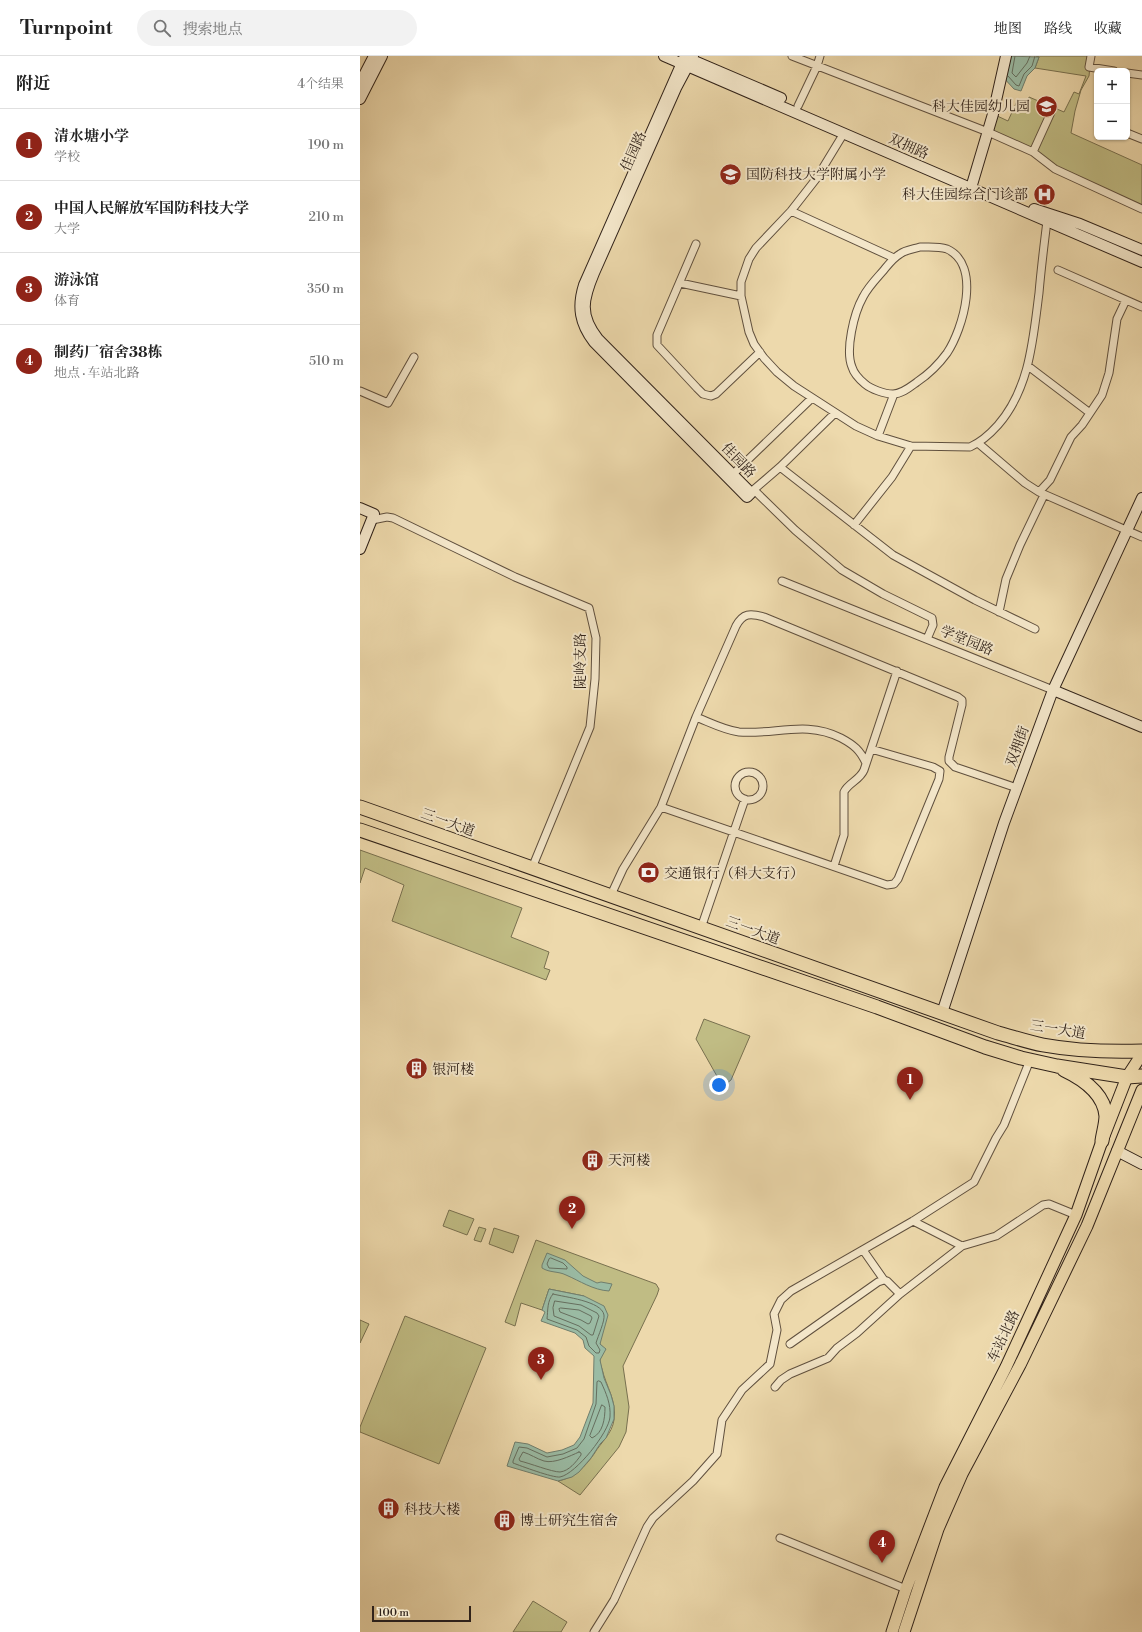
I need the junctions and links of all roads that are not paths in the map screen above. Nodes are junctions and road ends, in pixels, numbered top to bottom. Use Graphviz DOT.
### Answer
graph roads {
  1 [pos="374,56"];
  2 [pos="382,56"];
  3 [pos="664,56"];
  4 [pos="792,56"];
  5 [pos="820,56"];
  6 [pos="1006,56"];
  7 [pos="1091,56"];
  8 [pos="687,59"];
  9 [pos="817,66"];
  10 [pos="1095,68"];
  11 [pos="1130,73"];
  12 [pos="1142,75"];
  13 [pos="360,83"];
  14 [pos="360,99"];
  15 [pos="798,106"];
  16 [pos="1053,108"];
  17 [pos="988,132"];
  18 [pos="844,133"];
  19 [pos="1130,134"];
  20 [pos="1142,139"];
  21 [pos="1033,152"];
  22 [pos="972,185"];
  23 [pos="1142,209"];
  24 [pos="791,211"];
  25 [pos="1047,221"];
  26 [pos="696,244"];
  27 [pos="1142,250"];
  28 [pos="894,258"];
  29 [pos="1142,262"];
  30 [pos="1058,270"];
  31 [pos="680,283"];
  32 [pos="741,296"];
  33 [pos="1126,300"];
  34 [pos="1142,307"];
  35 [pos="760,352"];
  36 [pos="414,357"];
  37 [pos="1028,366"];
  38 [pos="360,391"];
  39 [pos="894,394"];
  40 [pos="812,398"];
  41 [pos="835,413"];
  42 [pos="1090,413"];
  43 [pos="878,436"];
  44 [pos="978,443"];
  45 [pos="911,446"];
  46 [pos="780,466"];
  47 [pos="731,476"];
  48 [pos="752,491"];
  49 [pos="1042,493"];
  50 [pos="1142,498"];
  51 [pos="360,508"];
  52 [pos="369,516"];
  53 [pos="854,525"];
  54 [pos="1128,531"];
  55 [pos="1142,537"];
  56 [pos="360,540"];
  57 [pos="360,549"];
  58 [pos="782,581"];
  59 [pos="999,612"];
  60 [pos="1035,629"];
  61 [pos="927,639"];
  62 [pos="897,671"];
  63 [pos="1053,690"];
  64 [pos="696,717"];
  65 [pos="1142,726"];
  66 [pos="870,749"];
  67 [pos="866,763"];
  68 [pos="951,764"];
  69 [pos="940,771"];
  70 [pos="1017,788"];
  71 [pos="745,799"];
  72 [pos="360,807"];
  73 [pos="661,807"];
  74 [pos="360,830"];
  75 [pos="734,832"];
  76 [pos="834,866"];
  77 [pos="532,868"];
  78 [pos="611,895"];
  79 [pos="701,928"];
  80 [pos="942,1013"];
  81 [pos="1142,1051"];
  82 [pos="1142,1054"];
  83 [pos="1030,1060"];
  84 [pos="1057,1066"];
  85 [pos="1142,1076"];
  86 [pos="1127,1077"];
  87 [pos="1142,1090"];
  88 [pos="1102,1141"];
  89 [pos="1117,1151"];
  90 [pos="1142,1164"];
  91 [pos="1076,1215"];
  92 [pos="913,1221"];
  93 [pos="962,1246"];
  94 [pos="863,1250"];
  95 [pos="884,1280"];
  96 [pos="900,1294"];
  97 [pos="790,1344"];
  98 [pos="775,1387"];
  99 [pos="780,1538"];
  100 [pos="906,1589"];
  101 [pos="594,1632"];
  102 [pos="892,1632"];
  103 [pos="904,1632"];
  1 -- 13 [label="street"];
  2 -- 14 [label="street"];
  3 -- 8 [label="street, 双拥路"];
  4 -- 9 [label="street"];
  5 -- 9 [label="street"];
  6 -- 17 [label="street"];
  7 -- 10 [label="street"];
  8 -- 15 [label="street, 双拥路"];
  8 -- 18 [label="street, 双拥路"];
  8 -- 47 [label="street, 佳园路"];
  9 -- 15 [label="street"];
  9 -- 17 [label="street"];
  11 -- 12 [label="street"];
  15 -- 22 [label="street, 双拥路"];
  16 -- 21 [label="street"];
  17 -- 21 [label="street"];
  17 -- 22 [label="street"];
  18 -- 22 [label="street, 双拥路"];
  18 -- 24 [label="street"];
  19 -- 20 [label="street"];
  21 -- 23 [label="street"];
  22 -- 25 [label="street, 双拥路"];
  22 -- 27 [label="street, 双拥路"];
  24 -- 28 [label="street"];
  24 -- 32 [label="street"];
  25 -- 29 [label="street, 双拥路"];
  25 -- 37 [label="street"];
  26 -- 31 [label="street"];
  28 -- 39 [label="street"];
  28 -- 39 [label="street"];
  30 -- 33 [label="street"];
  31 -- 32 [label="street"];
  31 -- 35 [label="street"];
  32 -- 35 [label="street"];
  33 -- 34 [label="street"];
  33 -- 42 [label="street"];
  35 -- 40 [label="street"];
  36 -- 38 [label="street"];
  37 -- 42 [label="street"];
  37 -- 44 [label="street"];
  39 -- 43 [label="street"];
  40 -- 41 [label="street"];
  40 -- 47 [label="street"];
  41 -- 43 [label="street"];
  41 -- 46 [label="street"];
  42 -- 49 [label="street"];
  43 -- 45 [label="street"];
  44 -- 45 [label="street"];
  44 -- 49 [label="street"];
  45 -- 53 [label="street"];
  46 -- 48 [label="street"];
  46 -- 53 [label="street"];
  47 -- 48 [label="street, 佳园路"];
  48 -- 61 [label="street"];
  49 -- 54 [label="street"];
  49 -- 59 [label="street"];
  50 -- 54 [label="street, 双拥街"];
  51 -- 52 [label="street"];
  52 -- 56 [label="street"];
  52 -- 57 [label="street"];
  52 -- 77 [label="street, 陡岭支路"];
  53 -- 59 [label="street"];
  54 -- 55 [label="street"];
  54 -- 63 [label="street, 双拥街"];
  58 -- 61 [label="street, 学堂园路"];
  59 -- 60 [label="street"];
  61 -- 63 [label="street, 学堂园路"];
  62 -- 64 [label="street"];
  62 -- 66 [label="street"];
  62 -- 68 [label="street"];
  63 -- 65 [label="street, 学堂园路"];
  63 -- 70 [label="street, 双拥街"];
  64 -- 67 [label="street"];
  64 -- 73 [label="street"];
  66 -- 67 [label="street"];
  66 -- 69 [label="street"];
  67 -- 76 [label="street"];
  68 -- 69 [label="street"];
  68 -- 70 [label="street"];
  69 -- 76 [label="street"];
  70 -- 80 [label="street, 双拥街"];
  71 -- 75 [label="street"];
  72 -- 77 [label="highway, 三一大道"];
  73 -- 75 [label="street"];
  73 -- 78 [label="street"];
  74 -- 83 [label="highway"];
  75 -- 76 [label="street"];
  75 -- 79 [label="street"];
  77 -- 78 [label="highway, 三一大道"];
  78 -- 79 [label="highway, 三一大道"];
  79 -- 80 [label="highway, 三一大道"];
  80 -- 81 [label="highway, 三一大道"];
  82 -- 86 [label="main road, 车站北路"];
  83 -- 84 [label="highway"];
  83 -- 92 [label="street"];
  84 -- 86 [label="highway"];
  84 -- 88 [label="highway"];
  85 -- 86 [label="highway"];
  86 -- 88 [label="main road, 车站北路"];
  87 -- 89 [label="main road, 车站北路"];
  88 -- 91 [label="main road, 车站北路"];
  89 -- 90 [label="street"];
  89 -- 103 [label="main road, 车站北路"];
  91 -- 93 [label="street"];
  91 -- 100 [label="main road, 车站北路"];
  92 -- 93 [label="street"];
  92 -- 94 [label="street"];
  93 -- 96 [label="street"];
  94 -- 95 [label="street"];
  94 -- 101 [label="street"];
  95 -- 96 [label="street"];
  95 -- 97 [label="street"];
  96 -- 98 [label="street"];
  99 -- 100 [label="street"];
  100 -- 102 [label="main road, 车站北路"];
}
